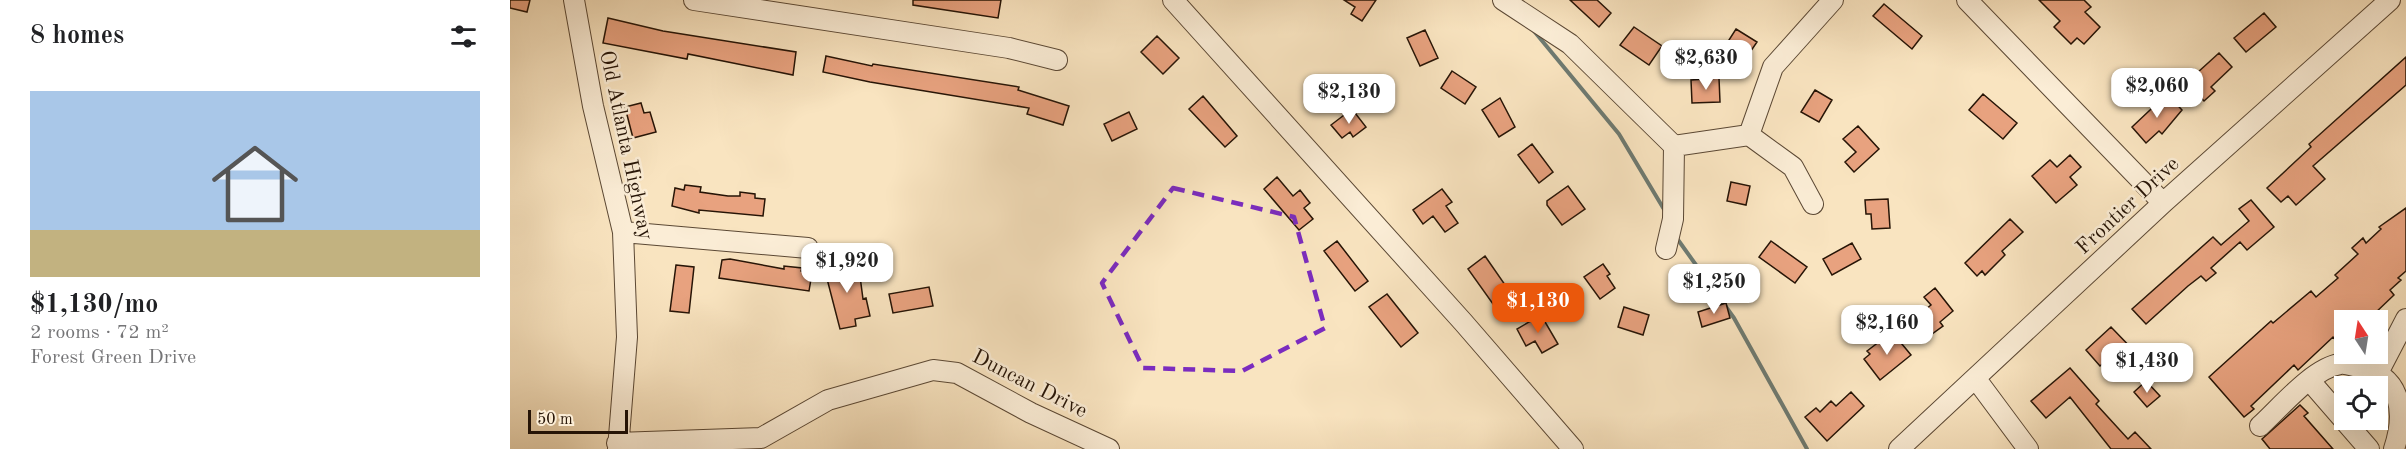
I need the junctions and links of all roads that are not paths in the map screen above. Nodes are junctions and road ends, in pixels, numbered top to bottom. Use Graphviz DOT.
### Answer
graph roads {
  1 [pos="574,0"];
  2 [pos="694,0"];
  3 [pos="1173,0"];
  4 [pos="1503,0"];
  5 [pos="1833,0"];
  6 [pos="2390,0"];
  7 [pos="1972,2"];
  8 [pos="1057,60"];
  9 [pos="1749,135"];
  10 [pos="1674,146"];
  11 [pos="2163,203"];
  12 [pos="1813,204"];
  13 [pos="623,232"];
  14 [pos="808,248"];
  15 [pos="1666,249"];
  16 [pos="2406,319"];
  17 [pos="2378,373"];
  18 [pos="1976,379"];
  19 [pos="2310,381"];
  20 [pos="2260,426"];
  21 [pos="767,443"];
  22 [pos="616,447"];
  23 [pos="1109,449"];
  24 [pos="1573,449"];
  25 [pos="1899,449"];
  26 [pos="2028,449"];
  27 [pos="2369,449"];
  28 [pos="2394,449"];
  1 -- 13 [label="street, Old Atlanta Highway"];
  2 -- 8 [label="street"];
  3 -- 24 [label="street"];
  4 -- 10 [label="street"];
  5 -- 9 [label="street"];
  6 -- 11 [label="street, Frontier Drive"];
  7 -- 11 [label="street"];
  9 -- 10 [label="street"];
  9 -- 12 [label="street"];
  10 -- 15 [label="street"];
  11 -- 18 [label="street, Frontier Drive"];
  13 -- 14 [label="street"];
  13 -- 22 [label="street, Old Atlanta Highway"];
  16 -- 17 [label="street"];
  17 -- 19 [label="street"];
  17 -- 28 [label="street"];
  18 -- 25 [label="street, Frontier Drive"];
  18 -- 26 [label="street"];
  19 -- 20 [label="street"];
  19 -- 27 [label="street"];
  21 -- 22 [label="street"];
  21 -- 23 [label="street, Duncan Drive"];
}
